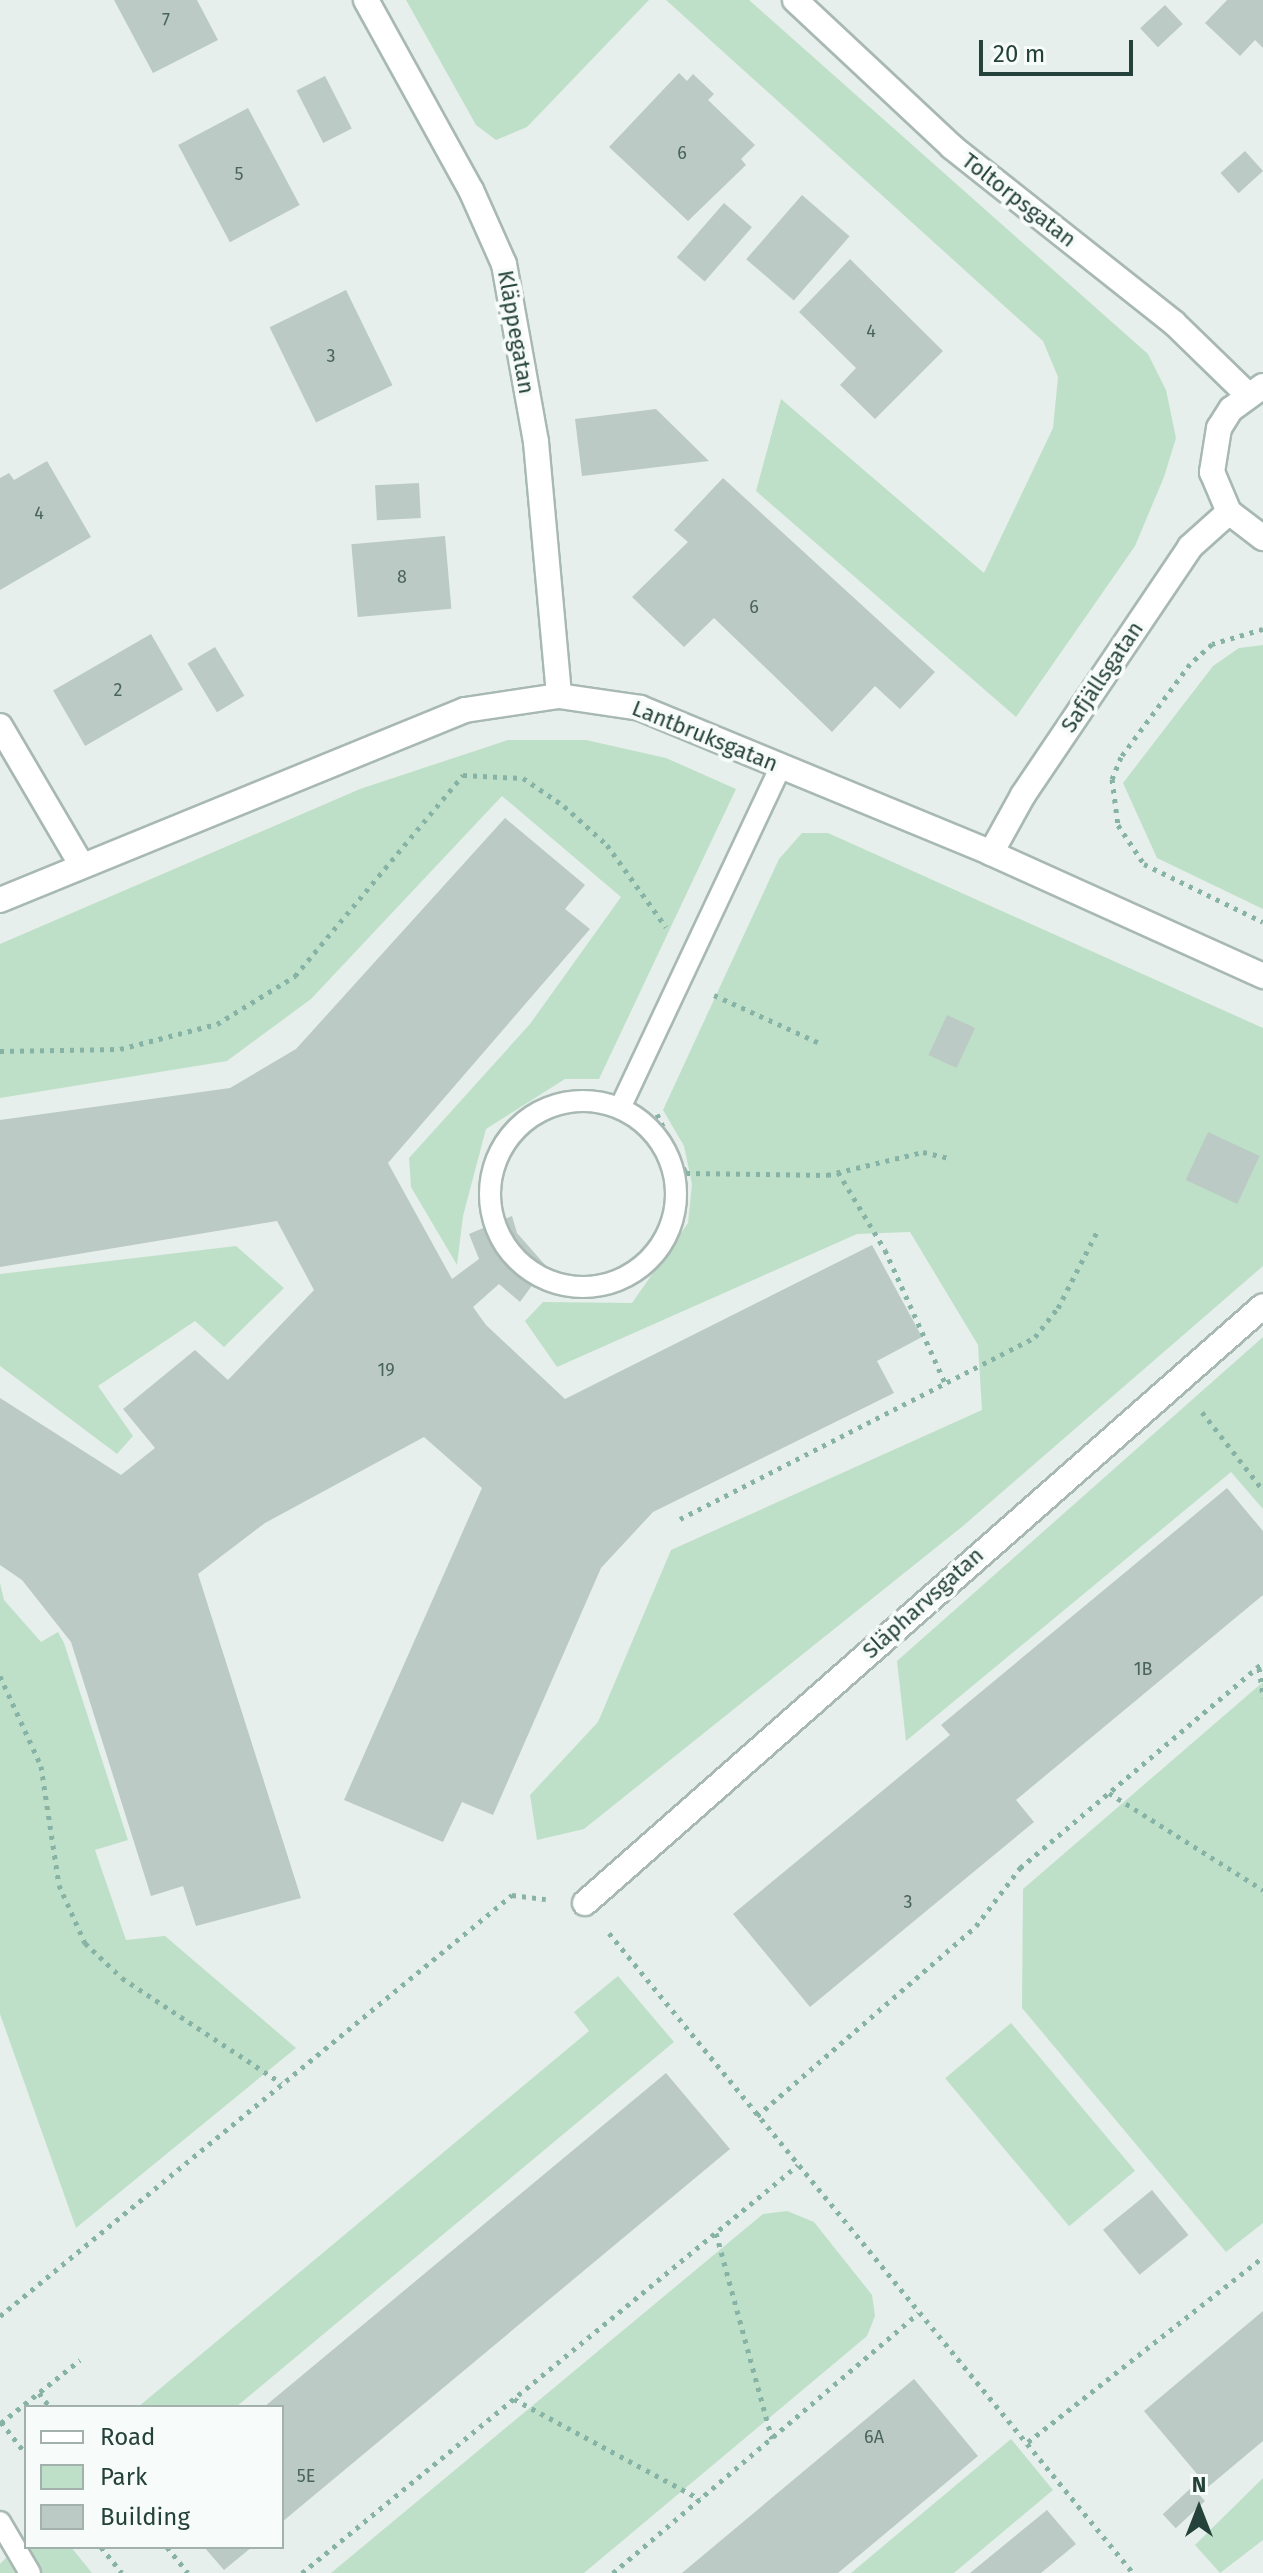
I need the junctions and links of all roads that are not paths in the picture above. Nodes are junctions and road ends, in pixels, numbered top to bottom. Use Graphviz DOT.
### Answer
graph roads {
  1 [pos="366,0"];
  2 [pos="795,0"];
  3 [pos="1255,390"];
  4 [pos="1229,512"];
  5 [pos="1263,538"];
  6 [pos="559,696"];
  7 [pos="0,726"];
  8 [pos="781,766"];
  9 [pos="991,853"];
  10 [pos="81,864"];
  11 [pos="0,900"];
  12 [pos="1263,976"];
  13 [pos="620,1108"];
  14 [pos="1263,1306"];
  15 [pos="585,1903"];
  16 [pos="0,2522"];
  17 [pos="30,2573"];
  1 -- 6 [label="street, Kläppegatan"];
  2 -- 3 [label="street, Toltorpsgatan"];
  3 -- 4 [label="street"];
  4 -- 5 [label="street"];
  4 -- 9 [label="street, Safjällsgatan"];
  6 -- 8 [label="street, Lantbruksgatan"];
  6 -- 10 [label="street, Lantbruksgatan"];
  7 -- 10 [label="street"];
  8 -- 9 [label="street, Lantbruksgatan"];
  8 -- 13 [label="lane"];
  9 -- 12 [label="street, Lantbruksgatan"];
  10 -- 11 [label="street, Lantbruksgatan"];
  13 -- 13 [label="lane"];
  14 -- 15 [label="street, Släpharvsgatan"];
  16 -- 17 [label="lane"];
}
